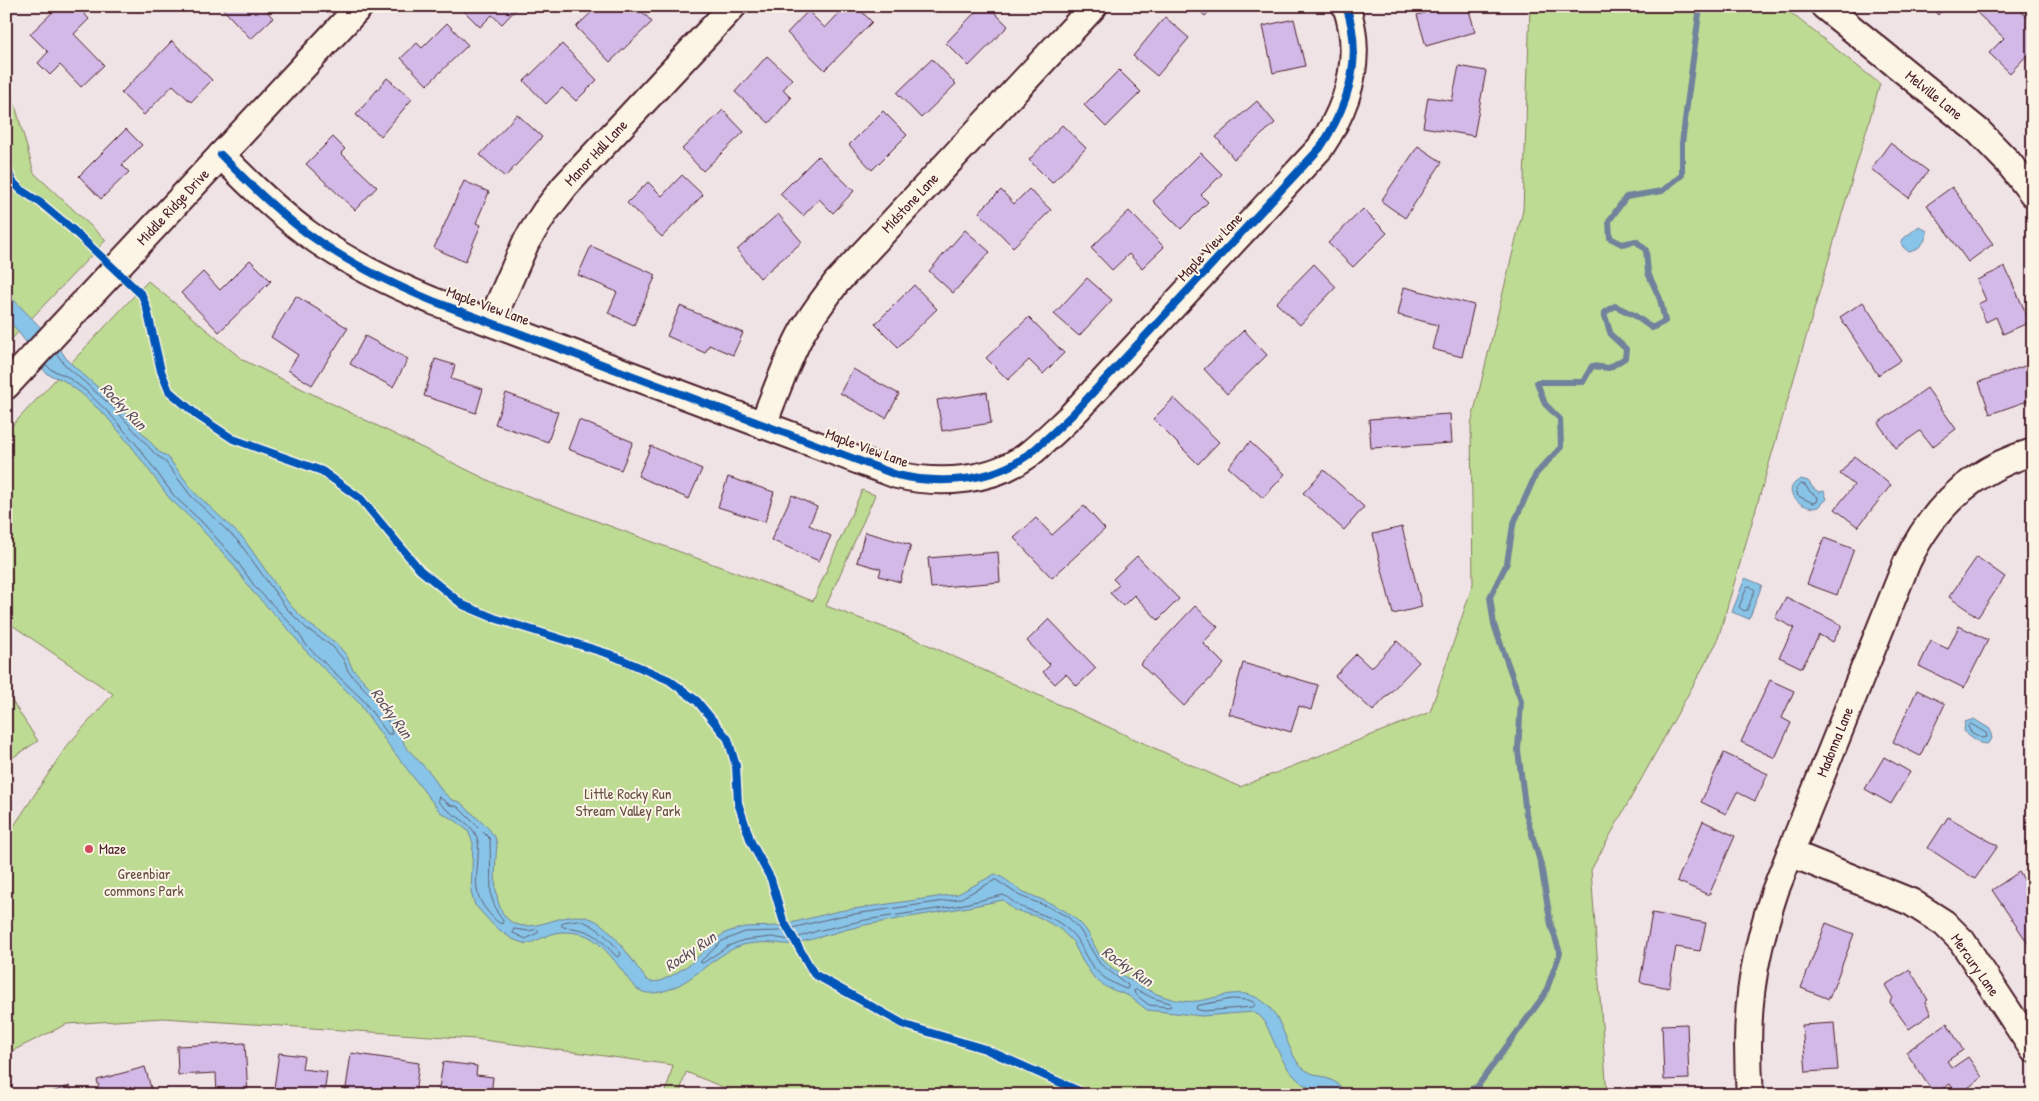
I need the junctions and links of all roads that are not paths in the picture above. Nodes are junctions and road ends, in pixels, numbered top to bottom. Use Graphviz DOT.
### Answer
graph roads {
  1 [pos="733,6"];
  2 [pos="1094,6"];
  3 [pos="1346,6"];
  4 [pos="1824,6"];
  5 [pos="353,8"];
  6 [pos="221,155"];
  7 [pos="2033,194"];
  8 [pos="491,322"];
  9 [pos="14,378"];
  10 [pos="763,425"];
  11 [pos="2033,452"];
  12 [pos="1790,853"];
  13 [pos="2033,1049"];
  14 [pos="1750,1095"];
  1 -- 8 [label="street, Manor Hall Lane"];
  2 -- 10 [label="street, Midstone Lane"];
  3 -- 10 [label="street, Maple View Lane"];
  4 -- 7 [label="street, Melville Lane"];
  5 -- 6 [label="street, Middle Ridge Drive"];
  6 -- 8 [label="street, Maple View Lane"];
  6 -- 9 [label="street, Middle Ridge Drive"];
  8 -- 10 [label="street, Maple View Lane"];
  11 -- 12 [label="street, Madonna Lane"];
  12 -- 13 [label="street, Mercury Lane"];
  12 -- 14 [label="street, Madonna Lane"];
}
